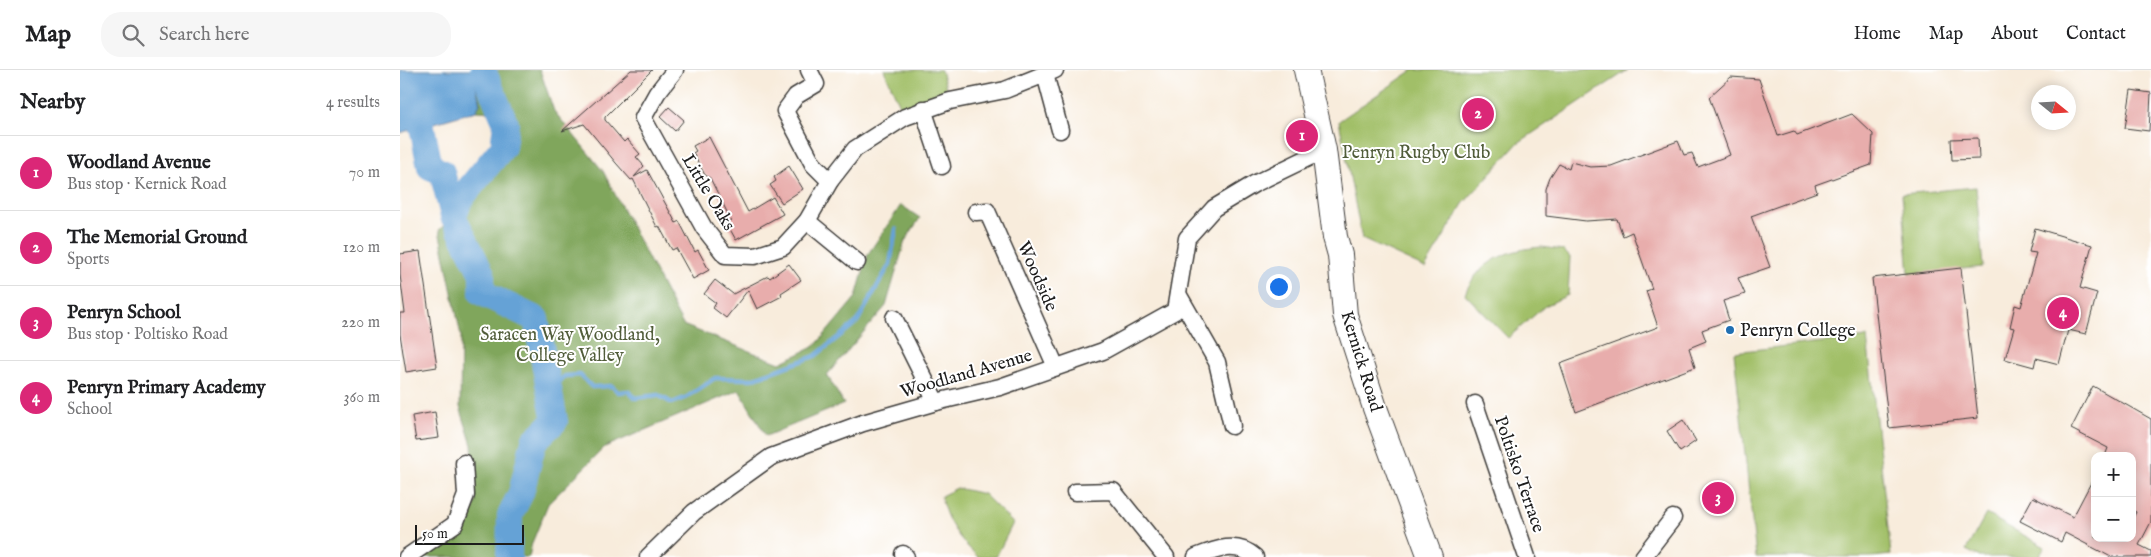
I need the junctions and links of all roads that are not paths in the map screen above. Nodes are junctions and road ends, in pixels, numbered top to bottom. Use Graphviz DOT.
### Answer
graph roads {
  1 [pos="675,70"];
  2 [pos="1306,70"];
  3 [pos="1050,72"];
  4 [pos="812,77"];
  5 [pos="923,109"];
  6 [pos="1060,130"];
  7 [pos="1324,150"];
  8 [pos="942,166"];
  9 [pos="830,181"];
  10 [pos="976,212"];
  11 [pos="807,222"];
  12 [pos="857,262"];
  13 [pos="1178,294"];
  14 [pos="894,318"];
  15 [pos="1056,367"];
  16 [pos="936,402"];
  17 [pos="1475,404"];
  18 [pos="1232,426"];
  19 [pos="464,463"];
  20 [pos="1074,492"];
  21 [pos="1673,518"];
  22 [pos="407,557"];
  23 [pos="648,557"];
  24 [pos="1166,557"];
  25 [pos="1196,557"];
  26 [pos="1255,557"];
  27 [pos="1430,557"];
  28 [pos="1527,557"];
  29 [pos="1643,557"];
  1 -- 11 [label="street, Little Oaks"];
  2 -- 7 [label="street, Kernick Road"];
  3 -- 5 [label="street, Little Oaks"];
  3 -- 6 [label="street, Little Oaks"];
  4 -- 9 [label="street"];
  5 -- 8 [label="street"];
  5 -- 9 [label="street, Little Oaks"];
  7 -- 13 [label="street, Woodland Avenue"];
  7 -- 27 [label="street, Kernick Road"];
  9 -- 11 [label="street, Little Oaks"];
  10 -- 15 [label="street, Woodside"];
  11 -- 12 [label="street"];
  13 -- 15 [label="street, Woodland Avenue"];
  13 -- 18 [label="street"];
  14 -- 16 [label="street"];
  15 -- 16 [label="street, Woodland Avenue"];
  16 -- 23 [label="street, Woodland Avenue"];
  17 -- 28 [label="street, Poltisko Terrace"];
  19 -- 22 [label="street"];
  20 -- 24 [label="street"];
  21 -- 29 [label="street"];
  25 -- 26 [label="street"];
}
